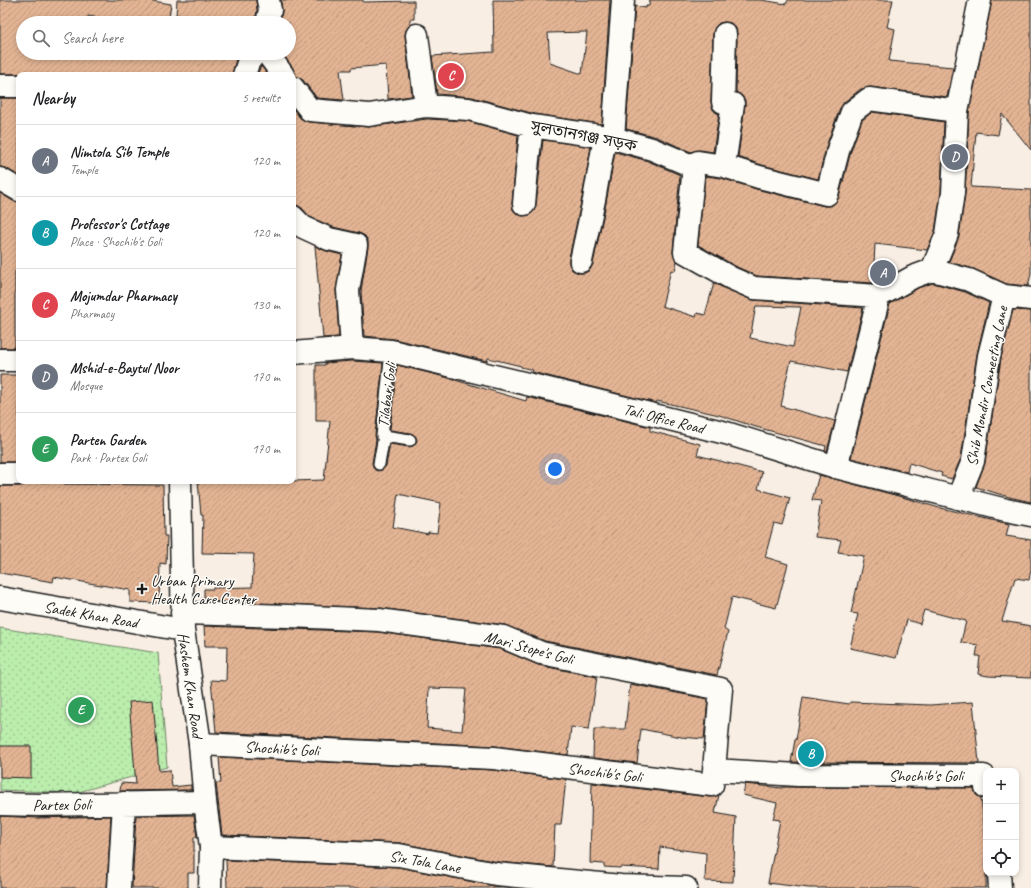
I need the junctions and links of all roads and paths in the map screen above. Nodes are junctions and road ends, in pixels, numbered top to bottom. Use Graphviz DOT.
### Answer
graph roads {
  1 [pos="268,0"];
  2 [pos="623,0"];
  3 [pos="980,0"];
  4 [pos="269,16"];
  5 [pos="726,34"];
  6 [pos="417,35"];
  7 [pos="250,60"];
  8 [pos="272,60"];
  9 [pos="245,72"];
  10 [pos="281,72"];
  11 [pos="0,86"];
  12 [pos="16,86"];
  13 [pos="296,92"];
  14 [pos="426,106"];
  15 [pos="957,111"];
  16 [pos="532,126"];
  17 [pos="609,138"];
  18 [pos="692,166"];
  19 [pos="724,166"];
  20 [pos="0,179"];
  21 [pos="16,188"];
  22 [pos="524,204"];
  23 [pos="296,220"];
  24 [pos="581,261"];
  25 [pos="932,270"];
  26 [pos="879,296"];
  27 [pos="1004,296"];
  28 [pos="1031,299"];
  29 [pos="352,348"];
  30 [pos="391,351"];
  31 [pos="296,353"];
  32 [pos="0,360"];
  33 [pos="16,360"];
  34 [pos="384,436"];
  35 [pos="410,440"];
  36 [pos="379,464"];
  37 [pos="836,467"];
  38 [pos="0,474"];
  39 [pos="16,474"];
  40 [pos="180,484"];
  41 [pos="958,498"];
  42 [pos="1031,515"];
  43 [pos="0,598"];
  44 [pos="182,622"];
  45 [pos="200,744"];
  46 [pos="714,770"];
  47 [pos="983,776"];
  48 [pos="205,802"];
  49 [pos="124,803"];
  50 [pos="0,804"];
  51 [pos="211,847"];
  52 [pos="999,876"];
  53 [pos="119,888"];
  54 [pos="210,888"];
  55 [pos="686,888"];
  56 [pos="1000,888"];
  1 -- 4 [label="street"];
  2 -- 17 [label="street"];
  3 -- 15 [label="street"];
  5 -- 19 [label="street"];
  6 -- 14 [label="street"];
  7 -- 9 [label="street"];
  8 -- 10 [label="street"];
  11 -- 12 [label="street"];
  13 -- 14 [label="street, সুলতানগঞ্জ সড়ক"];
  14 -- 16 [label="street, সুলতানগঞ্জ সড়ক"];
  15 -- 19 [label="street, সুলতানগঞ্জ সড়ক"];
  15 -- 25 [label="street"];
  16 -- 17 [label="street, সুলতানগঞ্জ সড়ক"];
  16 -- 22 [label="street"];
  17 -- 18 [label="street, সুলতানগঞ্জ সড়ক"];
  17 -- 24 [label="street"];
  18 -- 19 [label="street, সুলতানগঞ্জ সড়ক"];
  18 -- 26 [label="street"];
  20 -- 21 [label="street"];
  23 -- 29 [label="street"];
  25 -- 26 [label="street"];
  25 -- 27 [label="street"];
  26 -- 37 [label="street"];
  27 -- 28 [label="street"];
  27 -- 41 [label="street, Shib Mondir Connecting Lane"];
  29 -- 30 [label="street, Tali Office Road"];
  29 -- 31 [label="street, Tali Office Road"];
  30 -- 34 [label="lane, Tilabari Goli"];
  30 -- 37 [label="street, Tali Office Road"];
  32 -- 33 [label="street"];
  34 -- 35 [label="lane, Tilabari Goli"];
  34 -- 36 [label="lane, Tilabari Goli"];
  37 -- 41 [label="street, Tali Office Road"];
  38 -- 39 [label="street"];
  40 -- 44 [label="street, Hashem Khan Road"];
  41 -- 42 [label="street, Tali Office Road"];
  43 -- 44 [label="street, Sadek Khan Road"];
  44 -- 45 [label="street, Hashem Khan Road"];
  44 -- 46 [label="street, Mari Stope's Goli"];
  45 -- 46 [label="street, Shochib's Goli"];
  45 -- 48 [label="street, Hashem Khan Road"];
  46 -- 47 [label="street, Shochib's Goli"];
  48 -- 49 [label="street, Partex Goli"];
  48 -- 51 [label="street, Hashem Khan Road"];
  49 -- 50 [label="street, Partex Goli"];
  49 -- 53 [label="street"];
  51 -- 54 [label="street, Hashem Khan Road"];
  51 -- 55 [label="street, Six Tola Lane"];
  52 -- 56 [label="street"];
}
